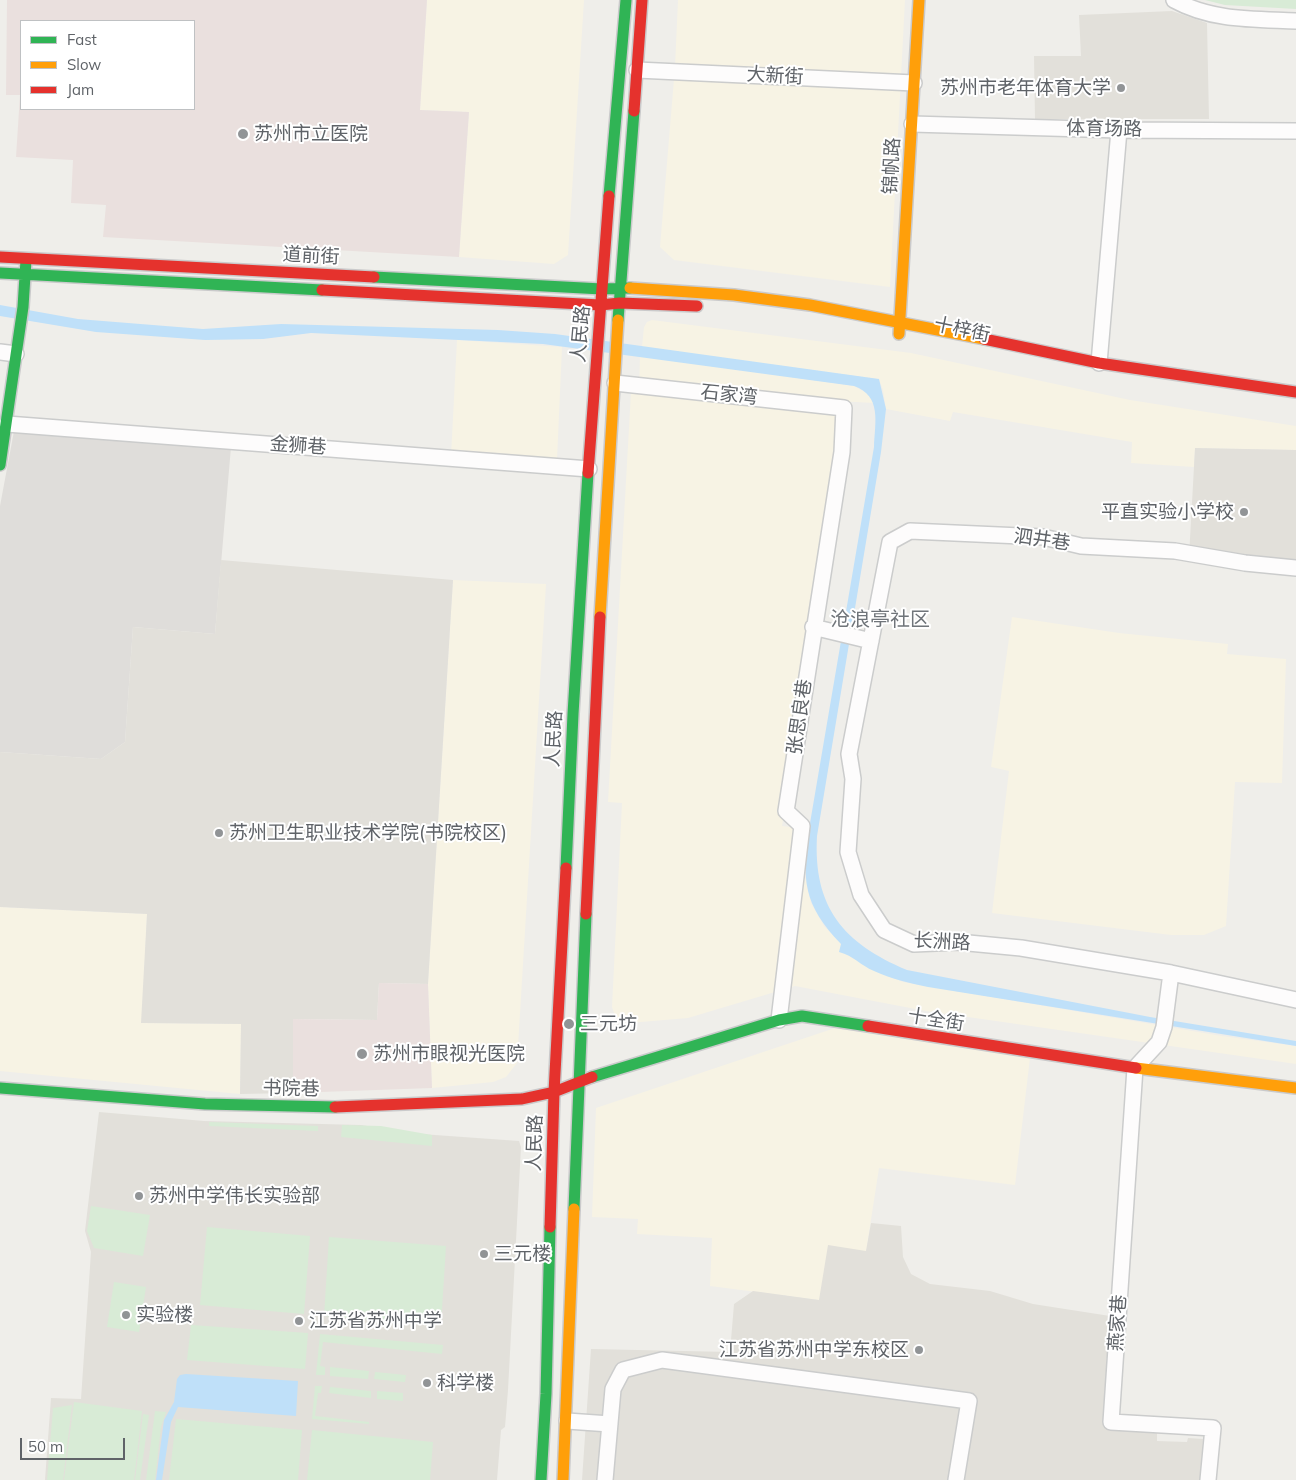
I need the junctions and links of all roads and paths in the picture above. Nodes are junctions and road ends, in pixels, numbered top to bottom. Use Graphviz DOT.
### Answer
graph roads {
  1 [pos="626,0"];
  2 [pos="642,0"];
  3 [pos="919,0"];
  4 [pos="1174,0"];
  5 [pos="1296,21"];
  6 [pos="636,70"];
  7 [pos="914,83"];
  8 [pos="912,124"];
  9 [pos="1119,130"];
  10 [pos="1296,131"];
  11 [pos="0,257"];
  12 [pos="26,258"];
  13 [pos="0,273"];
  14 [pos="25,274"];
  15 [pos="620,287"];
  16 [pos="602,289"];
  17 [pos="620,303"];
  18 [pos="600,305"];
  19 [pos="712,307"];
  20 [pos="901,321"];
  21 [pos="848,324"];
  22 [pos="0,352"];
  23 [pos="16,354"];
  24 [pos="1099,363"];
  25 [pos="614,379"];
  26 [pos="1296,392"];
  27 [pos="844,408"];
  28 [pos="7,424"];
  29 [pos="0,465"];
  30 [pos="589,469"];
  31 [pos="1296,568"];
  32 [pos="813,627"];
  33 [pos="864,640"];
  34 [pos="1171,973"];
  35 [pos="1296,1000"];
  36 [pos="779,1020"];
  37 [pos="1135,1068"];
  38 [pos="578,1081"];
  39 [pos="0,1088"];
  40 [pos="1296,1088"];
  41 [pos="554,1092"];
  42 [pos="567,1421"];
  43 [pos="610,1424"];
  44 [pos="541,1480"];
  45 [pos="563,1480"];
  46 [pos="605,1480"];
  47 [pos="956,1480"];
  48 [pos="1208,1480"];
  1 -- 16 [label="main road, 人民路"];
  2 -- 6 [label="main road, 人民路"];
  3 -- 7 [label="main road, 锦帆路"];
  4 -- 5 [label="street"];
  6 -- 7 [label="street, 大新街"];
  6 -- 15 [label="main road, 人民路"];
  7 -- 8 [label="main road, 锦帆路"];
  8 -- 9 [label="street, 体育场路"];
  8 -- 20 [label="main road, 锦帆路"];
  9 -- 10 [label="street, 体育场路"];
  9 -- 24 [label="street"];
  11 -- 12 [label="main road, 道前街"];
  12 -- 14 [label="main road"];
  12 -- 16 [label="main road, 道前街"];
  13 -- 14 [label="main road, 道前街"];
  14 -- 18 [label="main road, 道前街"];
  14 -- 23 [label="main road"];
  15 -- 16 [label="main road, 道前街"];
  15 -- 17 [label="main road, 人民路"];
  15 -- 20 [label="main road, 十梓街"];
  16 -- 18 [label="main road, 人民路"];
  17 -- 18 [label="main road, 道前街"];
  17 -- 19 [label="main road"];
  17 -- 25 [label="main road, 人民路"];
  18 -- 30 [label="main road, 人民路"];
  20 -- 21 [label="main road, 锦帆路"];
  20 -- 24 [label="main road, 十梓街"];
  22 -- 23 [label="street"];
  23 -- 28 [label="main road"];
  24 -- 26 [label="main road, 十梓街"];
  25 -- 27 [label="street, 石家湾"];
  25 -- 38 [label="main road, 人民路"];
  27 -- 32 [label="street, 张思良巷"];
  28 -- 29 [label="main road"];
  28 -- 30 [label="street, 金狮巷"];
  30 -- 41 [label="main road, 人民路"];
  31 -- 33 [label="street, 泗井巷"];
  32 -- 33 [label="street"];
  32 -- 36 [label="street, 张思良巷"];
  33 -- 34 [label="street, 长洲路"];
  34 -- 35 [label="street, 长洲路"];
  34 -- 37 [label="street"];
  36 -- 37 [label="main road, 十全街"];
  36 -- 38 [label="main road, 十全街"];
  37 -- 40 [label="main road, 十全街"];
  37 -- 48 [label="street, 燕家巷"];
  38 -- 41 [label="main road, 书院巷"];
  38 -- 42 [label="main road, 人民路"];
  39 -- 41 [label="main road, 书院巷"];
  41 -- 44 [label="main road, 人民路"];
  42 -- 43 [label="street"];
  42 -- 45 [label="main road, 人民路"];
  43 -- 46 [label="street"];
  43 -- 47 [label="street"];
}
